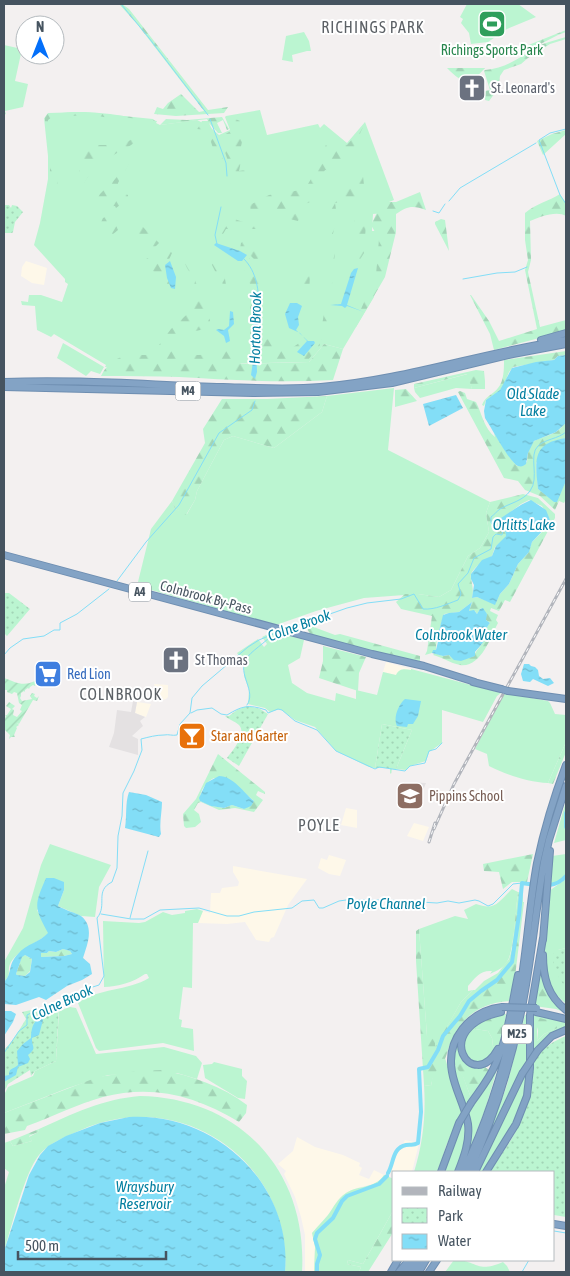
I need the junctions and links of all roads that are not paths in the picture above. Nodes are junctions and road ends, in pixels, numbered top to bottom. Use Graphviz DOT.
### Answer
graph roads {
  1 [pos="566,333"];
  2 [pos="566,340"];
  3 [pos="566,346"];
  4 [pos="502,354"];
  5 [pos="4,382"];
  6 [pos="4,387"];
  7 [pos="4,555"];
  8 [pos="566,699"];
  9 [pos="566,765"];
  10 [pos="566,786"];
  11 [pos="539,884"];
  12 [pos="543,938"];
  13 [pos="524,955"];
  14 [pos="501,1009"];
  15 [pos="566,1010"];
  16 [pos="566,1018"];
  17 [pos="506,1030"];
  18 [pos="566,1030"];
  19 [pos="465,1112"];
  20 [pos="441,1171"];
  21 [pos="458,1171"];
  22 [pos="463,1171"];
  23 [pos="469,1171"];
  24 [pos="474,1171"];
  25 [pos="487,1171"];
  26 [pos="397,1261"];
  27 [pos="407,1261"];
  28 [pos="413,1261"];
  29 [pos="420,1261"];
  30 [pos="425,1261"];
  31 [pos="436,1261"];
  32 [pos="390,1272"];
  33 [pos="399,1272"];
  34 [pos="406,1272"];
  35 [pos="412,1272"];
  36 [pos="419,1272"];
  37 [pos="429,1272"];
  1 -- 4 [label="highway"];
  2 -- 4 [label="highway, M4"];
  3 -- 4 [label="highway, M4"];
  4 -- 5 [label="highway, M4"];
  4 -- 6 [label="highway, M4"];
  7 -- 8 [label="highway, Colnbrook By-Pass / A4"];
  9 -- 11 [label="highway, M25"];
  10 -- 11 [label="highway, M25"];
  11 -- 12 [label="highway, M25"];
  11 -- 13 [label="highway, M25"];
  11 -- 23 [label="highway, M25"];
  12 -- 15 [label="highway, M25"];
  12 -- 25 [label="highway, M25"];
  13 -- 17 [label="highway, M25"];
  13 -- 22 [label="highway, M25"];
  14 -- 16 [label="highway, M25, bridge"];
  14 -- 17 [label="highway, M25"];
  14 -- 19 [label="highway, M25"];
  17 -- 19 [label="highway, M25, bridge"];
  18 -- 24 [label="highway, M25, bridge"];
  19 -- 20 [label="highway, M25, bridge"];
  19 -- 21 [label="highway, M25"];
  26 -- 32 [label="highway"];
  27 -- 33 [label="highway"];
  28 -- 34 [label="highway"];
  29 -- 35 [label="highway"];
  30 -- 36 [label="highway"];
  31 -- 37 [label="highway"];
}
